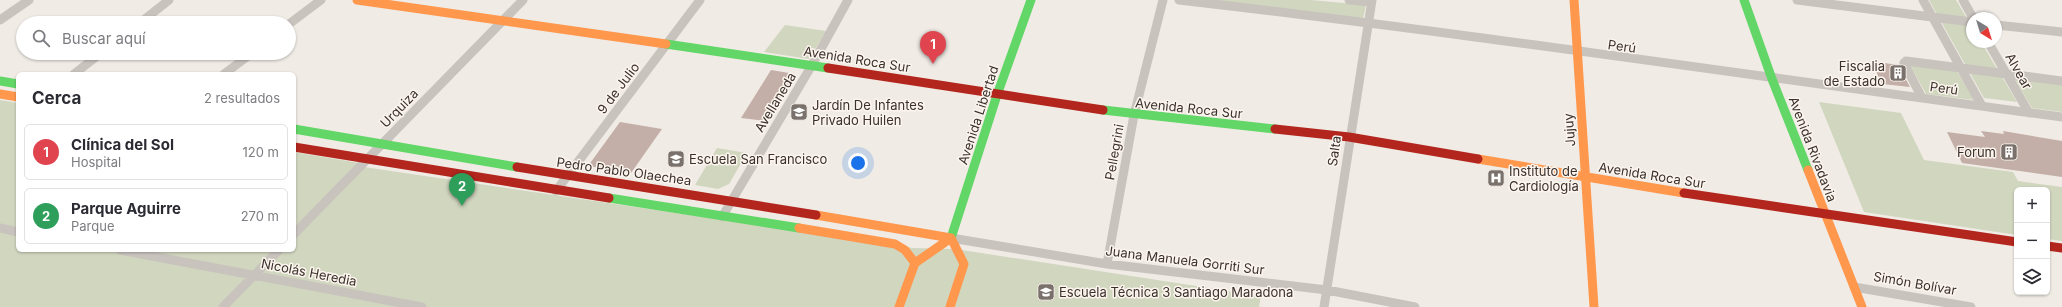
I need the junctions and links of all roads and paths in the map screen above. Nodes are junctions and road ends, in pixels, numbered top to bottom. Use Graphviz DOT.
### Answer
graph roads {
  1 [pos="29,0"];
  2 [pos="169,0"];
  3 [pos="321,0"];
  4 [pos="358,0"];
  5 [pos="523,0"];
  6 [pos="700,0"];
  7 [pos="848,0"];
  8 [pos="1031,0"];
  9 [pos="1163,0"];
  10 [pos="1179,0"];
  11 [pos="1349,0"];
  12 [pos="1574,0"];
  13 [pos="1744,0"];
  14 [pos="1797,0"];
  15 [pos="1923,0"];
  16 [pos="1963,0"];
  17 [pos="1372,1"];
  18 [pos="1970,12"];
  19 [pos="149,16"];
  20 [pos="1933,16"];
  21 [pos="296,19"];
  22 [pos="0,20"];
  23 [pos="503,21"];
  24 [pos="1966,21"];
  25 [pos="1368,22"];
  26 [pos="2002,26"];
  27 [pos="2062,32"];
  28 [pos="667,45"];
  29 [pos="1991,48"];
  30 [pos="1578,53"];
  31 [pos="92,60"];
  32 [pos="243,60"];
  33 [pos="812,65"];
  34 [pos="1961,68"];
  35 [pos="77,72"];
  36 [pos="227,72"];
  37 [pos="2006,74"];
  38 [pos="1772,79"];
  39 [pos="0,81"];
  40 [pos="2062,81"];
  41 [pos="16,84"];
  42 [pos="0,94"];
  43 [pos="998,95"];
  44 [pos="16,97"];
  45 [pos="1922,98"];
  46 [pos="1982,106"];
  47 [pos="2029,113"];
  48 [pos="1134,115"];
  49 [pos="2062,117"];
  50 [pos="296,129"];
  51 [pos="1349,137"];
  52 [pos="382,144"];
  53 [pos="296,147"];
  54 [pos="366,160"];
  55 [pos="567,176"];
  56 [pos="1585,178"];
  57 [pos="556,190"];
  58 [pos="731,200"];
  59 [pos="1825,215"];
  60 [pos="722,217"];
  61 [pos="0,228"];
  62 [pos="16,232"];
  63 [pos="296,232"];
  64 [pos="951,238"];
  65 [pos="2014,242"];
  66 [pos="2050,246"];
  67 [pos="2062,248"];
  68 [pos="131,252"];
  69 [pos="277,252"];
  70 [pos="914,263"];
  71 [pos="1107,264"];
  72 [pos="255,274"];
  73 [pos="1854,287"];
  74 [pos="1327,290"];
  75 [pos="223,307"];
  76 [pos="422,307"];
  77 [pos="900,307"];
  78 [pos="950,307"];
  79 [pos="1324,307"];
  80 [pos="1415,307"];
  81 [pos="1594,307"];
  82 [pos="1862,307"];
  83 [pos="1971,307"];
  1 -- 22 [label="street"];
  2 -- 19 [label="street"];
  3 -- 21 [label="street"];
  4 -- 23 [label="street, Avenida Roca Sur"];
  5 -- 23 [label="street, Urquiza"];
  6 -- 28 [label="street, 9 de Julio"];
  7 -- 33 [label="street, Avellaneda"];
  8 -- 43 [label="street, Avenida Libertad"];
  9 -- 48 [label="street, Pellegrini"];
  10 -- 25 [label="street, Perú"];
  11 -- 17 [label="street"];
  12 -- 30 [label="street, Jujuy"];
  13 -- 38 [label="street, Avenida Rivadavia"];
  14 -- 20 [label="street"];
  15 -- 20 [label="street"];
  16 -- 18 [label="street"];
  17 -- 25 [label="street, Salta"];
  20 -- 24 [label="street"];
  20 -- 34 [label="street"];
  23 -- 28 [label="street, Avenida Roca Sur"];
  23 -- 52 [label="street, Urquiza"];
  25 -- 30 [label="street, Perú"];
  25 -- 51 [label="street, Salta"];
  26 -- 27 [label="street"];
  28 -- 33 [label="street, Avenida Roca Sur"];
  28 -- 55 [label="street, 9 de Julio"];
  29 -- 37 [label="street, Alvear"];
  30 -- 38 [label="street, Perú"];
  30 -- 56 [label="street, Jujuy"];
  31 -- 35 [label="street"];
  32 -- 36 [label="street"];
  33 -- 43 [label="street, Avenida Roca Sur"];
  33 -- 58 [label="street, Avellaneda"];
  34 -- 37 [label="street, Perú"];
  34 -- 45 [label="street, Perú"];
  34 -- 46 [label="street"];
  37 -- 40 [label="street, Perú"];
  37 -- 47 [label="street, Alvear"];
  38 -- 45 [label="street, Perú"];
  38 -- 59 [label="street, Avenida Rivadavia"];
  39 -- 41 [label="street"];
  42 -- 44 [label="street"];
  43 -- 48 [label="street, Avenida Roca Sur"];
  43 -- 64 [label="street, Avenida Libertad"];
  45 -- 46 [label="street, Perú"];
  46 -- 47 [label="street, Perú"];
  47 -- 49 [label="street, Perú"];
  48 -- 51 [label="street, Avenida Roca Sur"];
  48 -- 71 [label="street, Pellegrini"];
  50 -- 52 [label="street, Pedro Pablo Olaechea"];
  51 -- 56 [label="street, Avenida Roca Sur"];
  51 -- 74 [label="street, Salta"];
  52 -- 54 [label="street, Urquiza"];
  52 -- 55 [label="street, Pedro Pablo Olaechea"];
  53 -- 54 [label="street"];
  54 -- 57 [label="street"];
  54 -- 63 [label="street, Urquiza"];
  55 -- 57 [label="street, 9 de Julio"];
  55 -- 58 [label="street, Pedro Pablo Olaechea"];
  56 -- 59 [label="street, Avenida Roca Sur"];
  56 -- 81 [label="street, Jujuy"];
  57 -- 60 [label="street"];
  58 -- 60 [label="street, Avellaneda"];
  58 -- 64 [label="street, Pedro Pablo Olaechea"];
  59 -- 65 [label="street, Avenida Roca Sur"];
  59 -- 73 [label="street, Avenida Rivadavia"];
  60 -- 70 [label="street"];
  61 -- 62 [label="street"];
  64 -- 70 [label="street"];
  64 -- 71 [label="street, Juana Manuela Gorriti Sur"];
  64 -- 78 [label="street"];
  66 -- 67 [label="street"];
  68 -- 72 [label="street, Nicolás Heredia"];
  69 -- 72 [label="street"];
  70 -- 77 [label="street"];
  71 -- 74 [label="street, Juana Manuela Gorriti Sur"];
  72 -- 75 [label="street"];
  72 -- 76 [label="street, Nicolás Heredia"];
  73 -- 82 [label="street, Avenida Rivadavia"];
  73 -- 83 [label="street, Simón Bolívar"];
  74 -- 79 [label="street, Salta"];
  74 -- 80 [label="street, Juana Manuela Gorriti Sur"];
}
